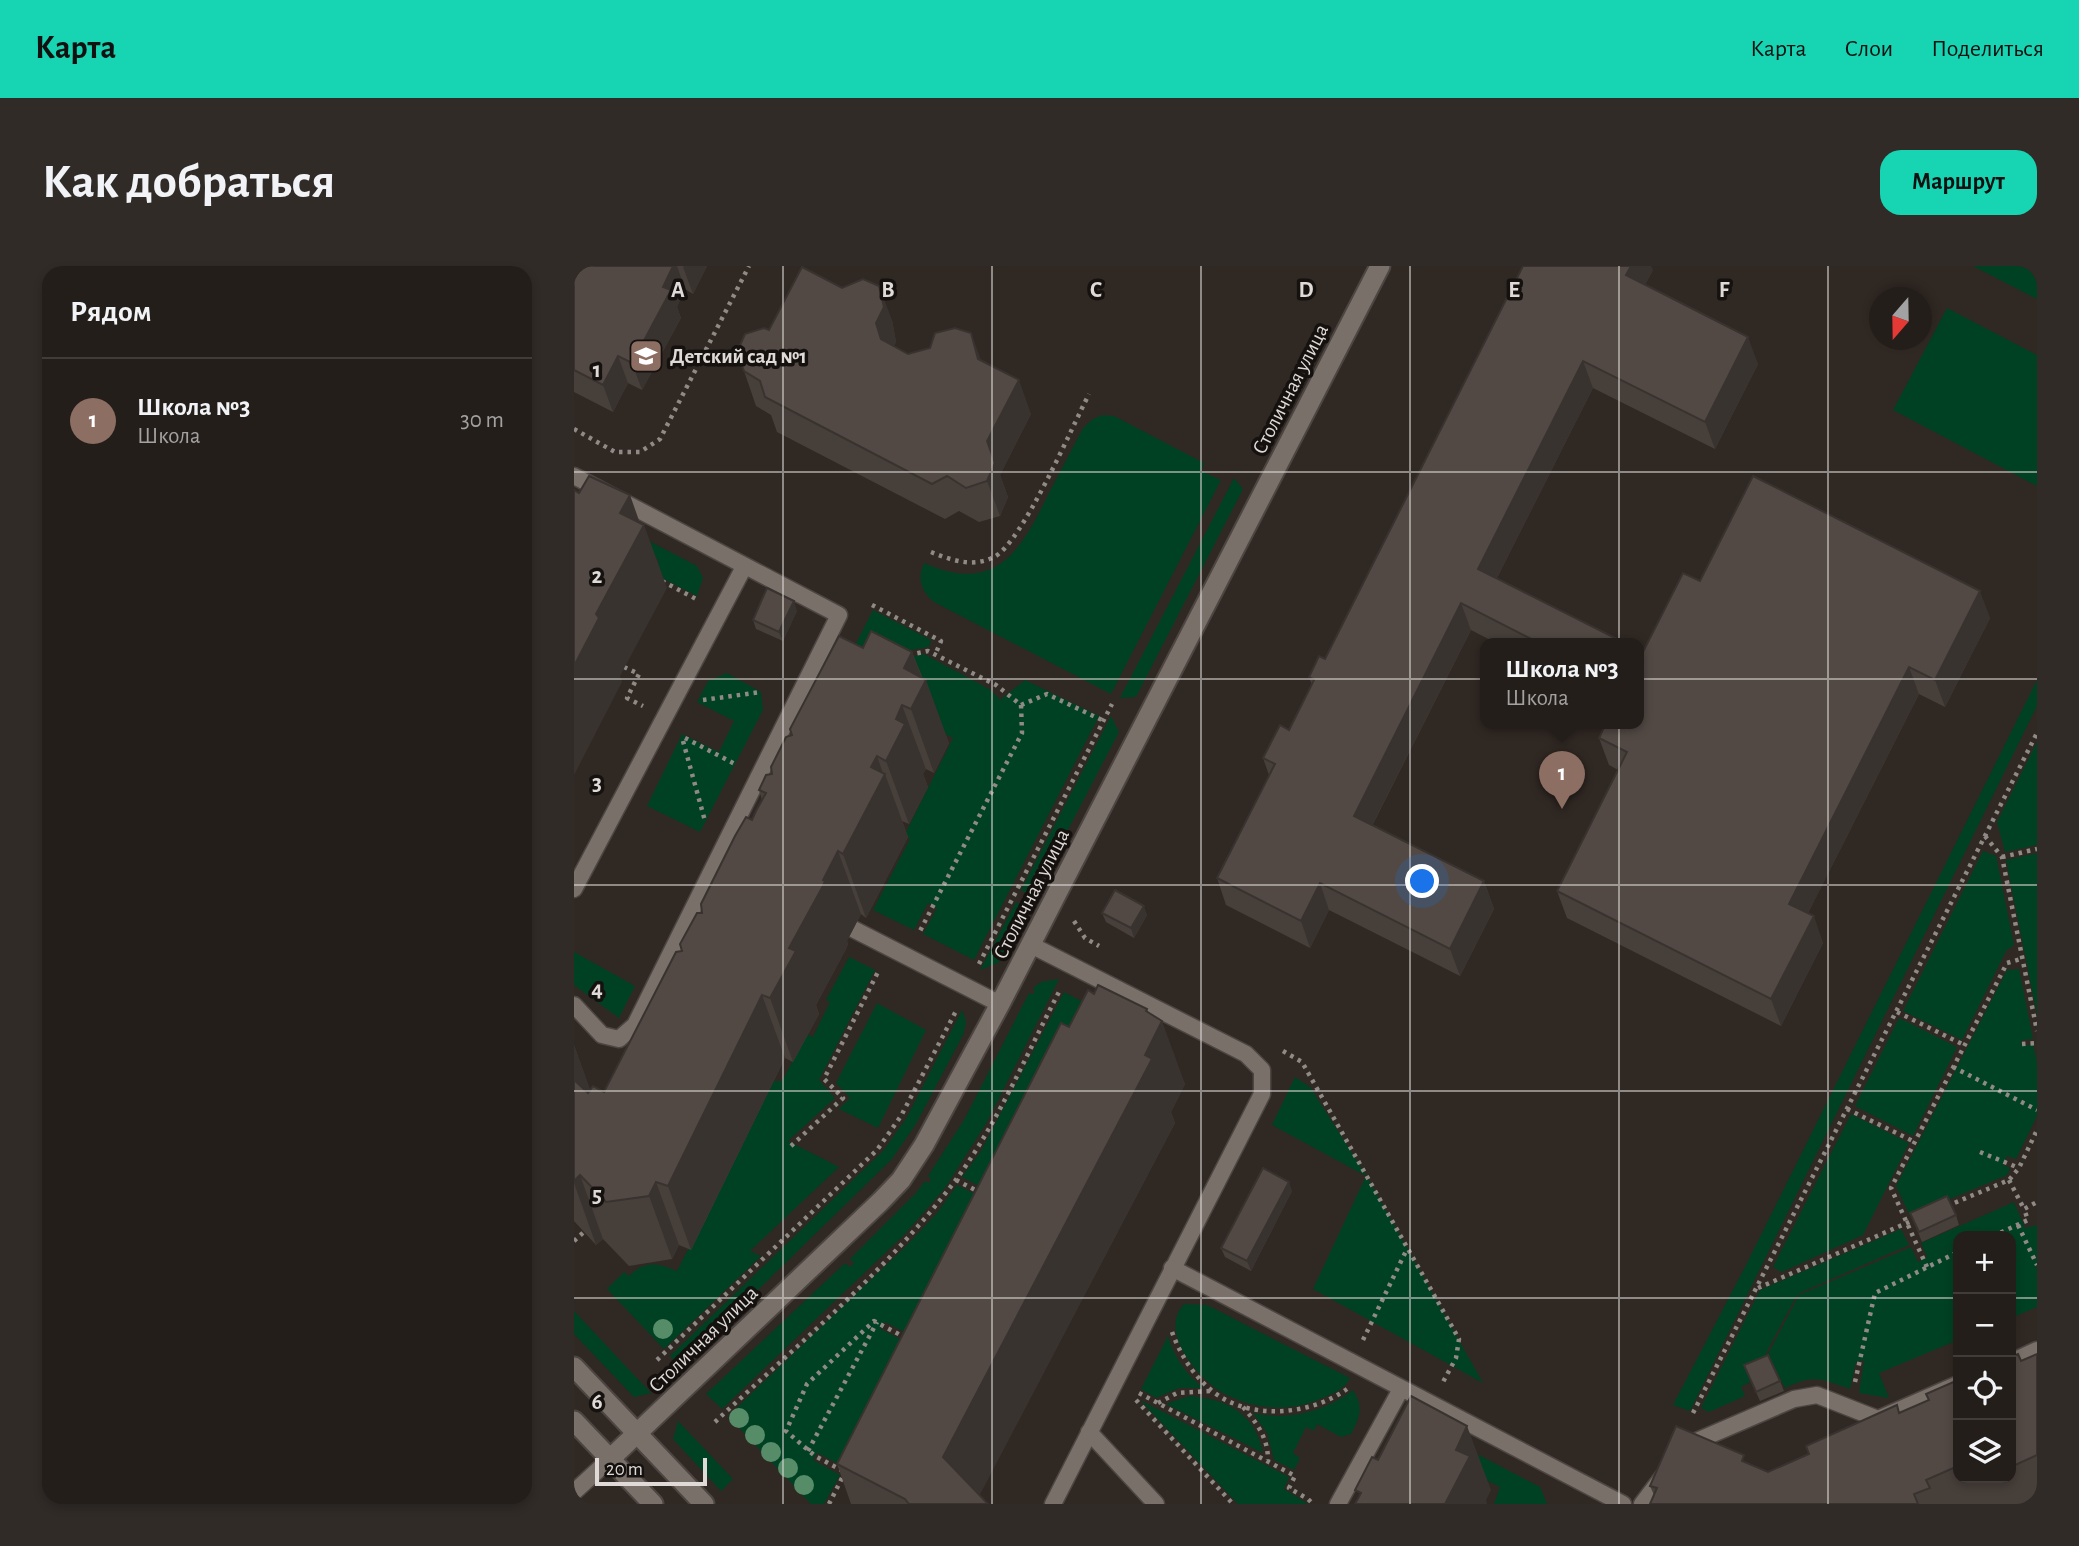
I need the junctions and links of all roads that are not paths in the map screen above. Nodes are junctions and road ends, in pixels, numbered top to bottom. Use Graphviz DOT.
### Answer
graph roads {
  1 [pos="1380,266"];
  2 [pos="574,475"];
  3 [pos="744,567"];
  4 [pos="717,863"];
  5 [pos="734,872"];
  6 [pos="574,889"];
  7 [pos="853,929"];
  8 [pos="1031,945"];
  9 [pos="1000,1004"];
  10 [pos="574,1005"];
  11 [pos="1172,1268"];
  12 [pos="2037,1350"];
  13 [pos="2016,1360"];
  14 [pos="574,1367"];
  15 [pos="1953,1386"];
  16 [pos="1401,1389"];
  17 [pos="574,1421"];
  18 [pos="1089,1432"];
  19 [pos="636,1434"];
  20 [pos="610,1459"];
  21 [pos="574,1492"];
  22 [pos="1591,1497"];
  23 [pos="653,1504"];
  24 [pos="704,1504"];
  25 [pos="1053,1504"];
  26 [pos="1156,1504"];
  27 [pos="1338,1504"];
  28 [pos="1622,1504"];
  29 [pos="1642,1504"];
  1 -- 8 [label="street, Столичная улица"];
  2 -- 3 [label="lane"];
  3 -- 4 [label="lane"];
  3 -- 6 [label="lane"];
  4 -- 5 [label="lane"];
  4 -- 10 [label="lane"];
  7 -- 9 [label="lane"];
  8 -- 9 [label="street, Столичная улица"];
  8 -- 11 [label="lane"];
  9 -- 19 [label="street, Столичная улица"];
  11 -- 16 [label="lane"];
  11 -- 18 [label="lane"];
  12 -- 13 [label="lane"];
  14 -- 19 [label="street"];
  15 -- 29 [label="lane"];
  16 -- 22 [label="lane"];
  16 -- 27 [label="lane"];
  17 -- 20 [label="street"];
  18 -- 25 [label="lane"];
  18 -- 26 [label="lane"];
  19 -- 20 [label="street, Столичная улица"];
  19 -- 24 [label="street"];
  20 -- 21 [label="lane"];
  20 -- 23 [label="street"];
  22 -- 28 [label="lane"];
}
